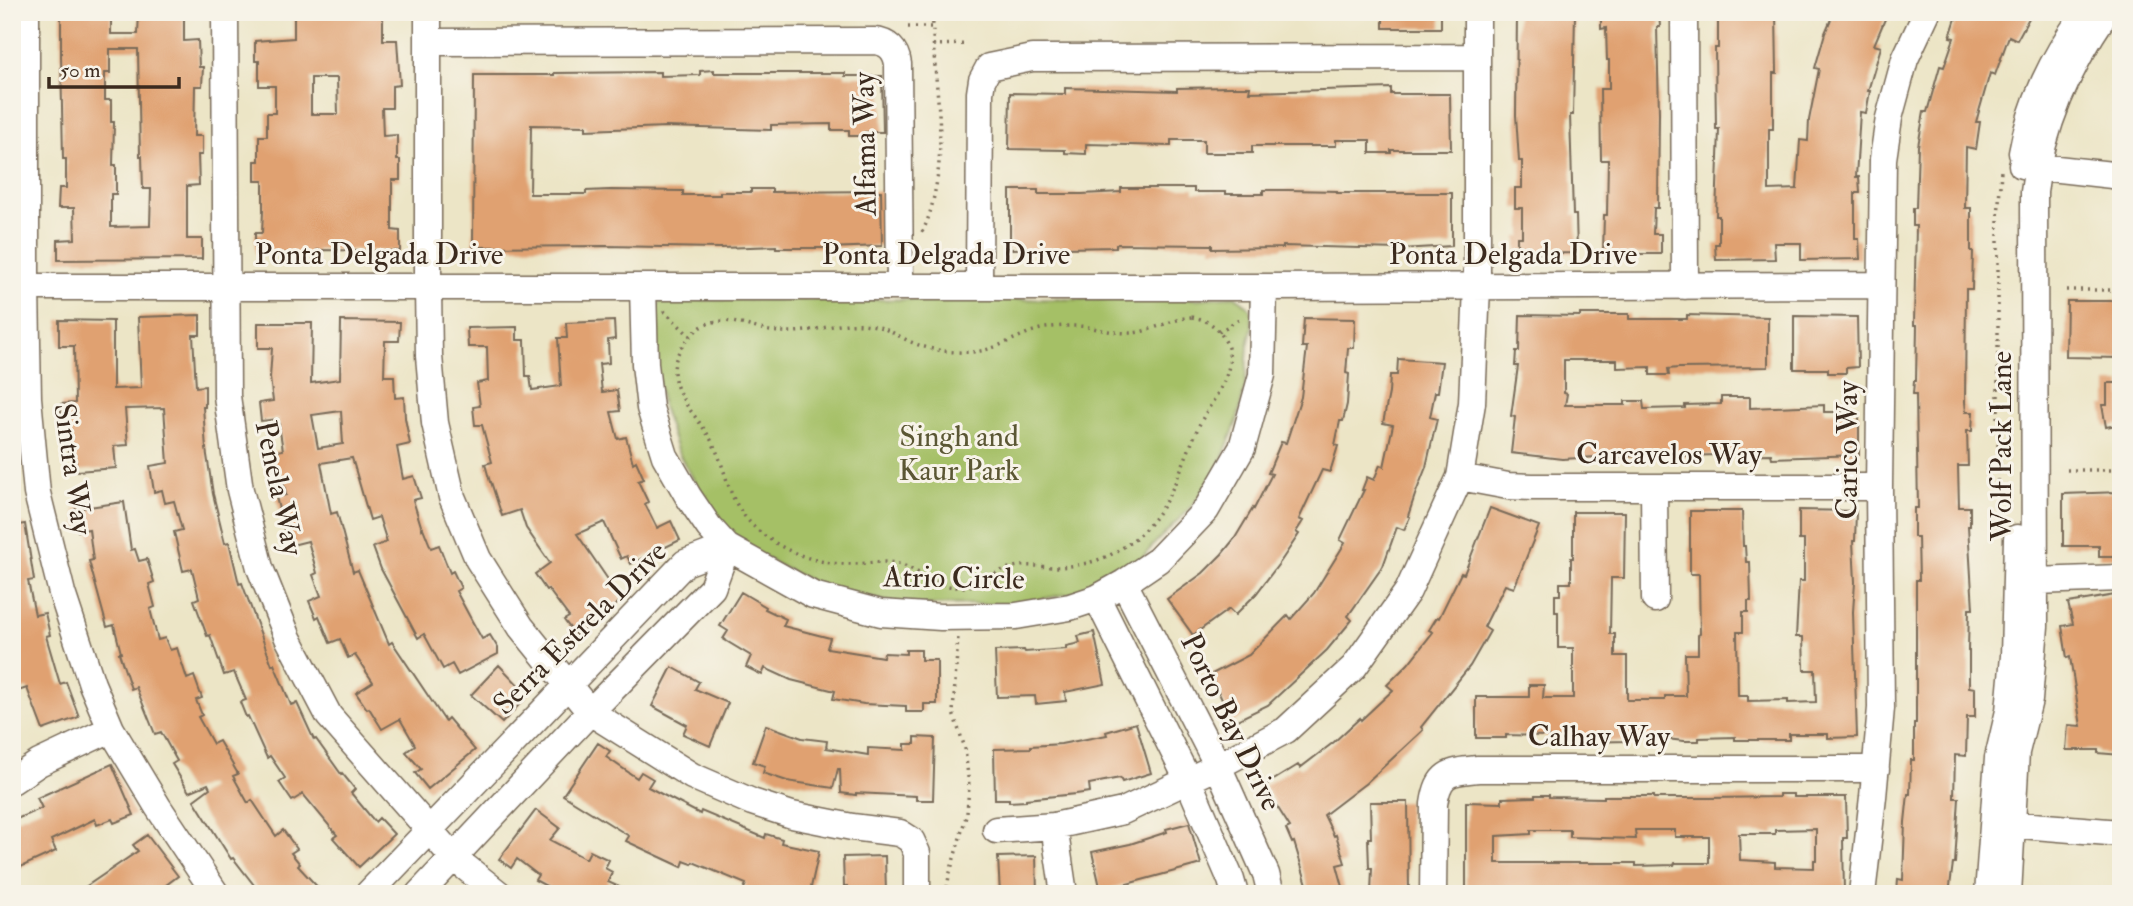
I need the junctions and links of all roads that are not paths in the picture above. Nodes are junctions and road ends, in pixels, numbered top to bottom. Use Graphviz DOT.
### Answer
graph roads {
  1 [pos="26,12"];
  2 [pos="225,12"];
  3 [pos="428,12"];
  4 [pos="1477,12"];
  5 [pos="1684,12"];
  6 [pos="1927,12"];
  7 [pos="2085,12"];
  8 [pos="2106,12"];
  9 [pos="428,42"];
  10 [pos="1477,57"];
  11 [pos="2020,165"];
  12 [pos="2121,176"];
  13 [pos="1880,285"];
  14 [pos="979,286"];
  15 [pos="1685,286"];
  16 [pos="19,287"];
  17 [pos="225,287"];
  18 [pos="643,287"];
  19 [pos="900,287"];
  20 [pos="1477,287"];
  21 [pos="428,288"];
  22 [pos="1264,288"];
  23 [pos="1460,477"];
  24 [pos="1879,486"];
  25 [pos="1654,487"];
  26 [pos="24,494"];
  27 [pos="727,547"];
  28 [pos="2121,578"];
  29 [pos="2035,581"];
  30 [pos="1124,583"];
  31 [pos="1097,598"];
  32 [pos="1655,599"];
  33 [pos="568,684"];
  34 [pos="590,712"];
  35 [pos="111,729"];
  36 [pos="1218,766"];
  37 [pos="1875,769"];
  38 [pos="1188,780"];
  39 [pos="12,781"];
  40 [pos="2003,823"];
  41 [pos="1054,825"];
  42 [pos="430,830"];
  43 [pos="996,830"];
  44 [pos="2121,834"];
  45 [pos="454,858"];
  46 [pos="210,892"];
  47 [pos="368,894"];
  48 [pos="419,894"];
  49 [pos="499,894"];
  50 [pos="918,894"];
  51 [pos="1064,894"];
  52 [pos="1235,894"];
  53 [pos="1271,894"];
  54 [pos="1433,894"];
  55 [pos="1861,894"];
  56 [pos="1988,894"];
  57 [pos="2007,894"];
  1 -- 16 [label="street, Sintra Way"];
  2 -- 17 [label="street, Penela Way"];
  3 -- 9 [label="street"];
  4 -- 10 [label="street"];
  5 -- 15 [label="street"];
  6 -- 13 [label="street, Carico Way"];
  7 -- 11 [label="street, Wolf Pack Lane"];
  8 -- 11 [label="street, Wolf Pack Lane"];
  9 -- 19 [label="street, Alfama Way"];
  9 -- 21 [label="street"];
  10 -- 14 [label="street"];
  10 -- 20 [label="street"];
  11 -- 12 [label="street"];
  11 -- 29 [label="street, Wolf Pack Lane"];
  11 -- 40 [label="street, Wolf Pack Lane"];
  13 -- 15 [label="street, Ponta Delgada Drive"];
  13 -- 24 [label="street, Carico Way"];
  14 -- 19 [label="street, Ponta Delgada Drive"];
  14 -- 22 [label="street, Ponta Delgada Drive"];
  15 -- 20 [label="street, Ponta Delgada Drive"];
  16 -- 17 [label="street, Ponta Delgada Drive"];
  16 -- 26 [label="street, Sintra Way"];
  17 -- 21 [label="street, Ponta Delgada Drive"];
  17 -- 42 [label="street, Penela Way"];
  18 -- 19 [label="street, Ponta Delgada Drive"];
  18 -- 21 [label="street, Ponta Delgada Drive"];
  18 -- 27 [label="street, Atrio Circle"];
  20 -- 22 [label="street, Ponta Delgada Drive"];
  20 -- 23 [label="street"];
  21 -- 33 [label="street"];
  22 -- 30 [label="street, Atrio Circle"];
  23 -- 25 [label="street, Carcavelos Way"];
  23 -- 36 [label="street"];
  24 -- 25 [label="street, Carcavelos Way"];
  24 -- 37 [label="street, Carico Way"];
  25 -- 32 [label="street"];
  26 -- 35 [label="street, Sintra Way"];
  27 -- 31 [label="street, Atrio Circle"];
  27 -- 33 [label="street, Serra Estrela Drive"];
  27 -- 34 [label="street"];
  28 -- 29 [label="street"];
  29 -- 40 [label="street, Wolf Pack Lane"];
  30 -- 31 [label="street, Atrio Circle"];
  30 -- 36 [label="street, Porto Bay Drive"];
  31 -- 38 [label="street"];
  33 -- 34 [label="street"];
  33 -- 42 [label="street, Serra Estrela Drive"];
  34 -- 45 [label="street"];
  34 -- 50 [label="street"];
  35 -- 39 [label="street"];
  35 -- 46 [label="street, Sintra Way"];
  36 -- 38 [label="street"];
  36 -- 53 [label="street, Porto Bay Drive"];
  37 -- 54 [label="street, Calhay Way"];
  37 -- 55 [label="street, Carico Way"];
  38 -- 41 [label="street"];
  38 -- 52 [label="street"];
  40 -- 44 [label="street"];
  40 -- 56 [label="street, Wolf Pack Lane"];
  40 -- 57 [label="street, Wolf Pack Lane"];
  41 -- 43 [label="street"];
  41 -- 51 [label="street"];
  42 -- 45 [label="street, Penela Way"];
  42 -- 47 [label="street, Serra Estrela Drive"];
  45 -- 48 [label="street"];
  45 -- 49 [label="street, Penela Way"];
}
